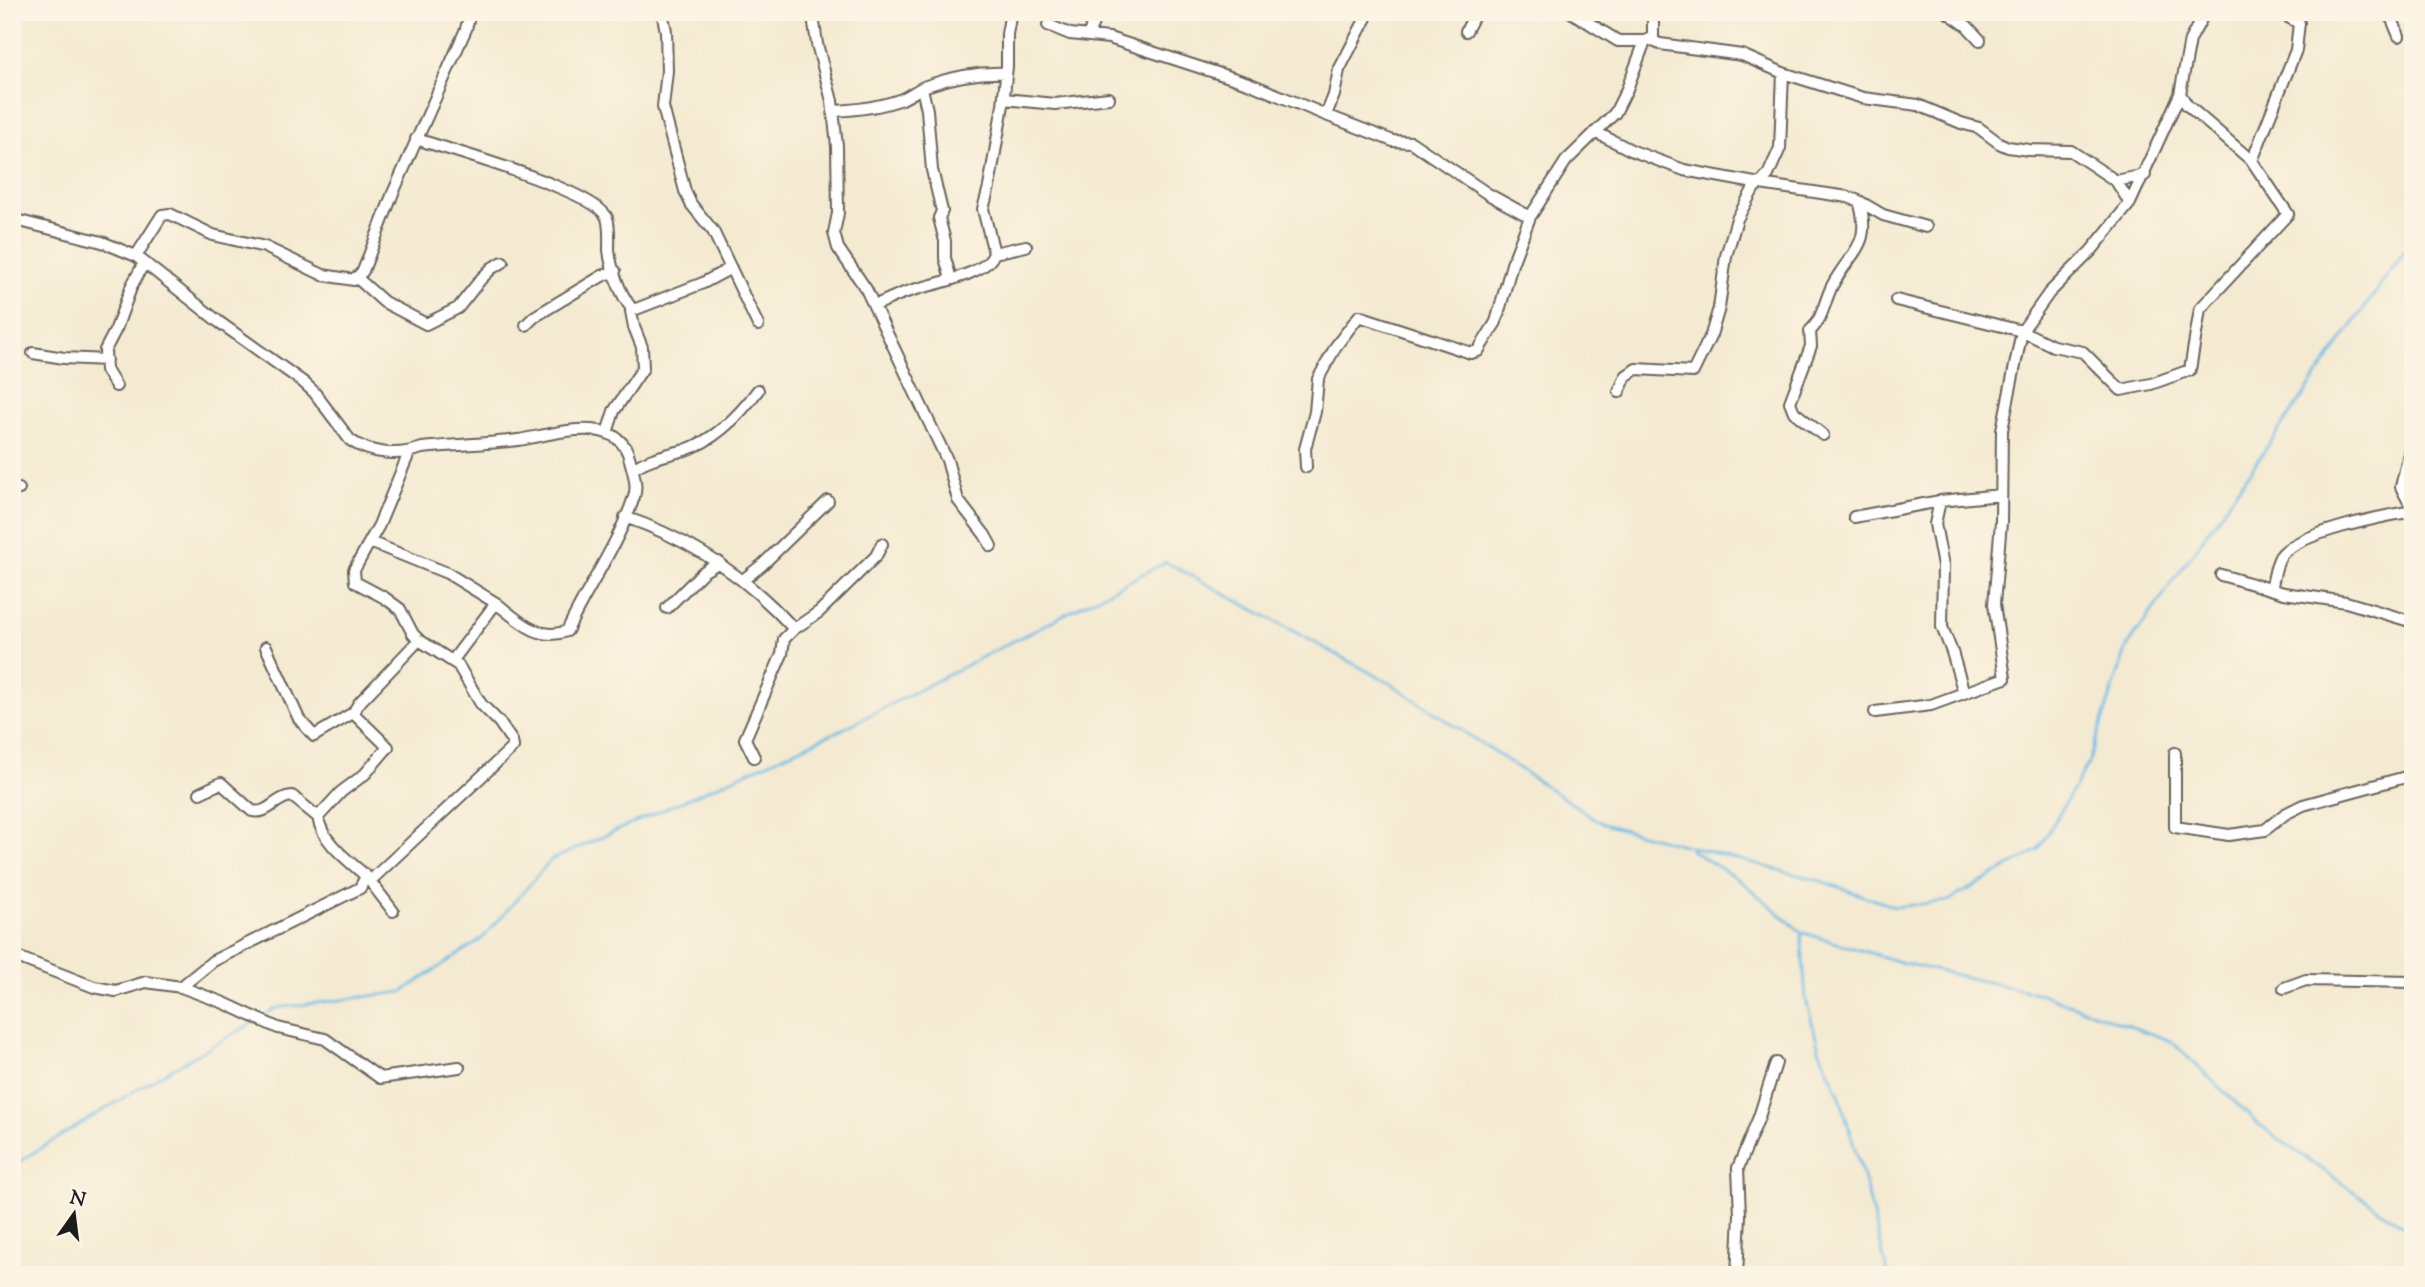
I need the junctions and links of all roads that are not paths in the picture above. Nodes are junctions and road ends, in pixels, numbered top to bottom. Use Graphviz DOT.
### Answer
graph roads {
  1 [pos="470,12"];
  2 [pos="662,12"];
  3 [pos="816,12"];
  4 [pos="1011,12"];
  5 [pos="1097,12"];
  6 [pos="1369,12"];
  7 [pos="1476,12"];
  8 [pos="1570,12"];
  9 [pos="1653,12"];
  10 [pos="1947,12"];
  11 [pos="2205,12"];
  12 [pos="2279,12"];
  13 [pos="2389,12"];
  14 [pos="1048,25"];
  15 [pos="1466,31"];
  16 [pos="1088,36"];
  17 [pos="2399,36"];
  18 [pos="1648,39"];
  19 [pos="1980,40"];
  20 [pos="1006,73"];
  21 [pos="1783,73"];
  22 [pos="922,88"];
  23 [pos="2180,93"];
  24 [pos="1109,98"];
  25 [pos="1004,99"];
  26 [pos="833,111"];
  27 [pos="1326,115"];
  28 [pos="1595,132"];
  29 [pos="416,139"];
  30 [pos="2252,161"];
  31 [pos="2145,175"];
  32 [pos="2116,181"];
  33 [pos="1760,184"];
  34 [pos="1859,201"];
  35 [pos="2130,203"];
  36 [pos="1530,217"];
  37 [pos="12,219"];
  38 [pos="1926,227"];
  39 [pos="1026,246"];
  40 [pos="995,253"];
  41 [pos="140,260"];
  42 [pos="503,262"];
  43 [pos="731,268"];
  44 [pos="615,271"];
  45 [pos="356,278"];
  46 [pos="951,279"];
  47 [pos="1896,300"];
  48 [pos="874,306"];
  49 [pos="632,309"];
  50 [pos="526,325"];
  51 [pos="758,325"];
  52 [pos="2022,331"];
  53 [pos="33,353"];
  54 [pos="106,360"];
  55 [pos="116,386"];
  56 [pos="758,390"];
  57 [pos="1619,392"];
  58 [pos="607,433"];
  59 [pos="1823,435"];
  60 [pos="2413,437"];
  61 [pos="409,453"];
  62 [pos="1306,467"];
  63 [pos="633,469"];
  64 [pos="2001,495"];
  65 [pos="828,501"];
  66 [pos="1940,501"];
  67 [pos="2413,510"];
  68 [pos="625,517"];
  69 [pos="1854,517"];
  70 [pos="370,542"];
  71 [pos="882,544"];
  72 [pos="990,546"];
  73 [pos="719,562"];
  74 [pos="2221,575"];
  75 [pos="743,580"];
  76 [pos="2271,589"];
  77 [pos="496,603"];
  78 [pos="667,608"];
  79 [pos="2413,622"];
  80 [pos="794,629"];
  81 [pos="419,640"];
  82 [pos="266,647"];
  83 [pos="453,660"];
  84 [pos="1964,693"];
  85 [pos="1875,712"];
  86 [pos="353,713"];
  87 [pos="2175,753"];
  88 [pos="754,757"];
  89 [pos="2413,775"];
  90 [pos="200,793"];
  91 [pos="318,817"];
  92 [pos="368,879"];
  93 [pos="393,911"];
  94 [pos="12,955"];
  95 [pos="2413,982"];
  96 [pos="181,987"];
  97 [pos="2284,988"];
  98 [pos="1776,1063"];
  99 [pos="459,1067"];
  100 [pos="1737,1275"];
  1 -- 29 [label="street"];
  2 -- 43 [label="street"];
  3 -- 26 [label="street"];
  4 -- 20 [label="street"];
  5 -- 16 [label="street"];
  6 -- 27 [label="street"];
  7 -- 15 [label="street"];
  8 -- 18 [label="street"];
  9 -- 18 [label="street"];
  10 -- 19 [label="street"];
  11 -- 23 [label="street"];
  12 -- 30 [label="street"];
  13 -- 17 [label="street"];
  14 -- 16 [label="street"];
  16 -- 27 [label="street"];
  18 -- 21 [label="street"];
  18 -- 28 [label="street"];
  20 -- 22 [label="street"];
  20 -- 25 [label="street"];
  21 -- 32 [label="street"];
  21 -- 33 [label="street"];
  22 -- 26 [label="street"];
  22 -- 46 [label="street"];
  23 -- 30 [label="street"];
  23 -- 31 [label="street"];
  24 -- 25 [label="street"];
  25 -- 40 [label="street"];
  26 -- 48 [label="street"];
  27 -- 36 [label="street"];
  28 -- 33 [label="street"];
  28 -- 36 [label="street"];
  29 -- 44 [label="street"];
  29 -- 45 [label="street"];
  30 -- 52 [label="street"];
  31 -- 32 [label="street"];
  31 -- 35 [label="street"];
  32 -- 35 [label="street"];
  33 -- 34 [label="street"];
  33 -- 57 [label="street"];
  34 -- 38 [label="street"];
  34 -- 59 [label="street"];
  35 -- 52 [label="street"];
  36 -- 62 [label="street"];
  37 -- 41 [label="street"];
  39 -- 40 [label="street"];
  40 -- 46 [label="street"];
  41 -- 45 [label="street"];
  41 -- 54 [label="street"];
  41 -- 61 [label="street"];
  42 -- 45 [label="street"];
  43 -- 49 [label="street"];
  43 -- 51 [label="street"];
  44 -- 49 [label="street"];
  44 -- 50 [label="street"];
  46 -- 48 [label="street"];
  47 -- 52 [label="street"];
  48 -- 72 [label="street"];
  49 -- 58 [label="street"];
  52 -- 64 [label="street"];
  53 -- 54 [label="street"];
  54 -- 55 [label="street"];
  56 -- 63 [label="street"];
  58 -- 61 [label="street"];
  58 -- 63 [label="street"];
  60 -- 67 [label="street"];
  61 -- 70 [label="street"];
  63 -- 68 [label="street"];
  64 -- 66 [label="street"];
  64 -- 84 [label="street"];
  65 -- 75 [label="street"];
  66 -- 69 [label="street"];
  66 -- 84 [label="street"];
  67 -- 76 [label="street"];
  68 -- 73 [label="street"];
  68 -- 77 [label="street"];
  70 -- 77 [label="street"];
  70 -- 81 [label="street"];
  71 -- 80 [label="street"];
  73 -- 75 [label="street"];
  73 -- 78 [label="street"];
  74 -- 76 [label="street"];
  75 -- 80 [label="street"];
  76 -- 79 [label="street"];
  77 -- 83 [label="street"];
  80 -- 88 [label="street"];
  81 -- 83 [label="street"];
  81 -- 86 [label="street"];
  82 -- 86 [label="street"];
  83 -- 92 [label="street"];
  84 -- 85 [label="street"];
  86 -- 91 [label="street"];
  87 -- 89 [label="street"];
  90 -- 91 [label="street"];
  91 -- 92 [label="street"];
  92 -- 93 [label="street"];
  92 -- 96 [label="street"];
  94 -- 96 [label="street"];
  95 -- 97 [label="street"];
  96 -- 99 [label="street"];
  98 -- 100 [label="street"];
}
